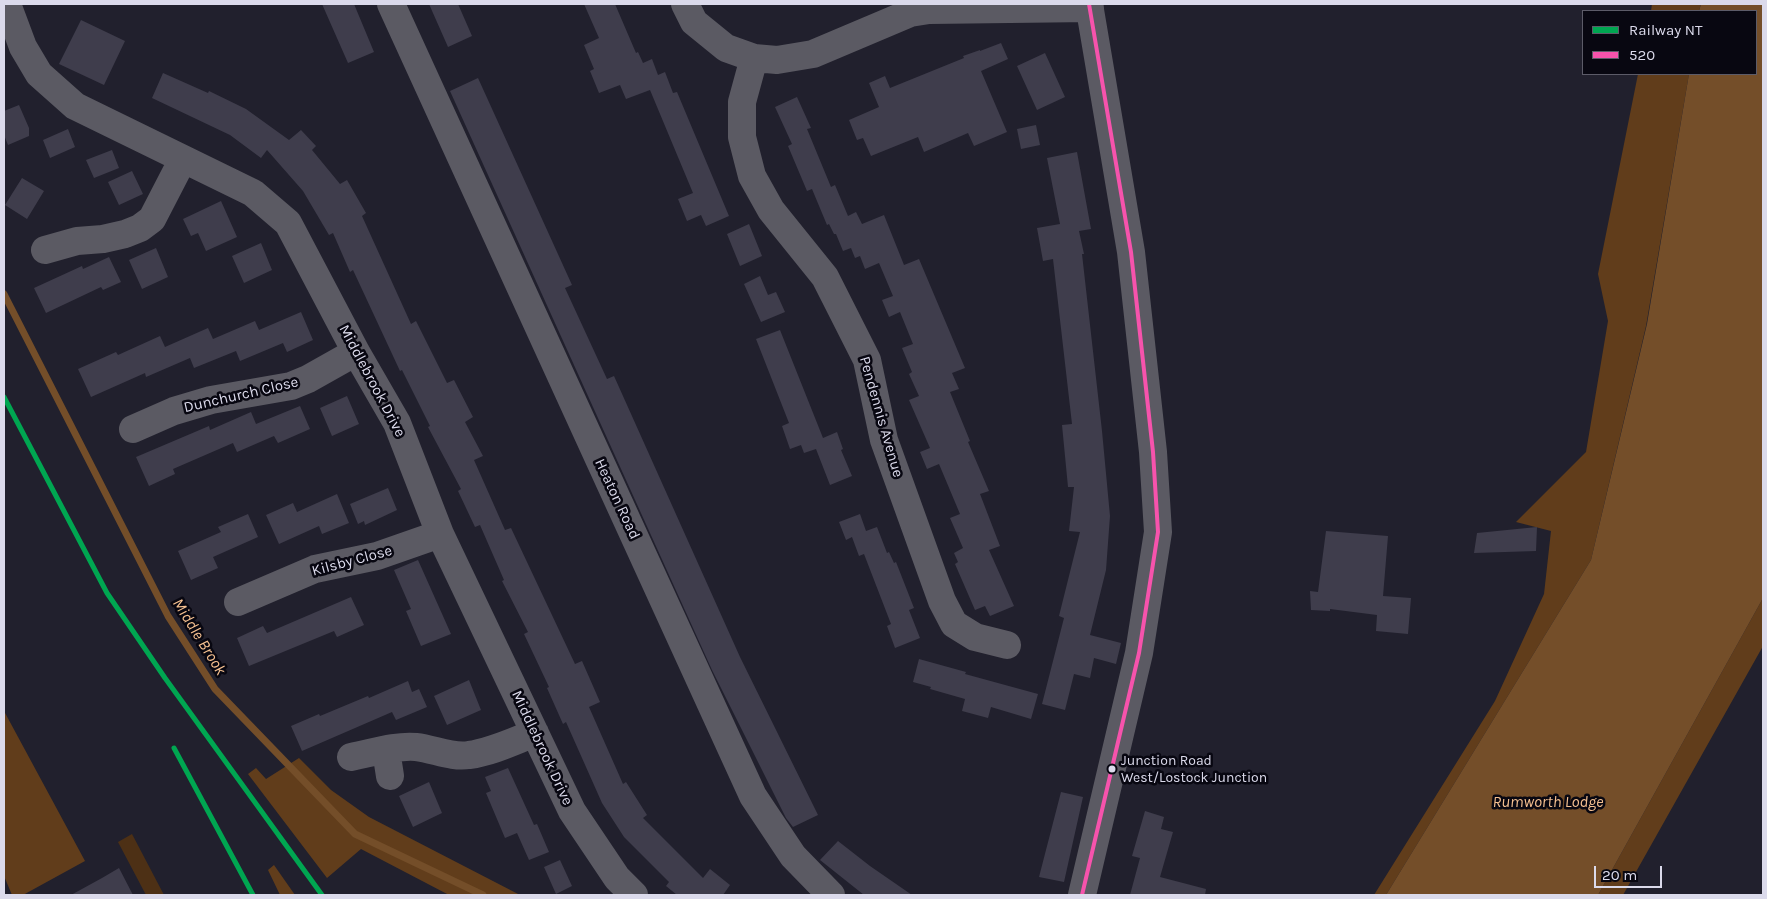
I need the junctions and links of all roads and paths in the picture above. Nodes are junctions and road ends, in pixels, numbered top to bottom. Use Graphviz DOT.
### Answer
graph roads {
  1 [pos="7,4"];
  2 [pos="391,4"];
  3 [pos="684,4"];
  4 [pos="1090,6"];
  5 [pos="754,58"];
  6 [pos="183,160"];
  7 [pos="45,250"];
  8 [pos="356,352"];
  9 [pos="141,417"];
  10 [pos="440,534"];
  11 [pos="238,602"];
  12 [pos="1007,645"];
  13 [pos="535,733"];
  14 [pos="351,757"];
  15 [pos="634,895"];
  16 [pos="831,895"];
  17 [pos="1082,895"];
  1 -- 6 [label="street, Middlebrook Drive"];
  2 -- 16 [label="street, Heaton Road"];
  3 -- 5 [label="street"];
  4 -- 5 [label="street"];
  4 -- 17 [label="street"];
  5 -- 12 [label="street, Pendennis Avenue"];
  6 -- 7 [label="street"];
  6 -- 8 [label="street, Middlebrook Drive"];
  8 -- 9 [label="street, Dunchurch Close"];
  8 -- 10 [label="street, Middlebrook Drive"];
  10 -- 11 [label="street, Kilsby Close"];
  10 -- 13 [label="street, Middlebrook Drive"];
  13 -- 14 [label="street"];
  13 -- 15 [label="street, Middlebrook Drive"];
}
